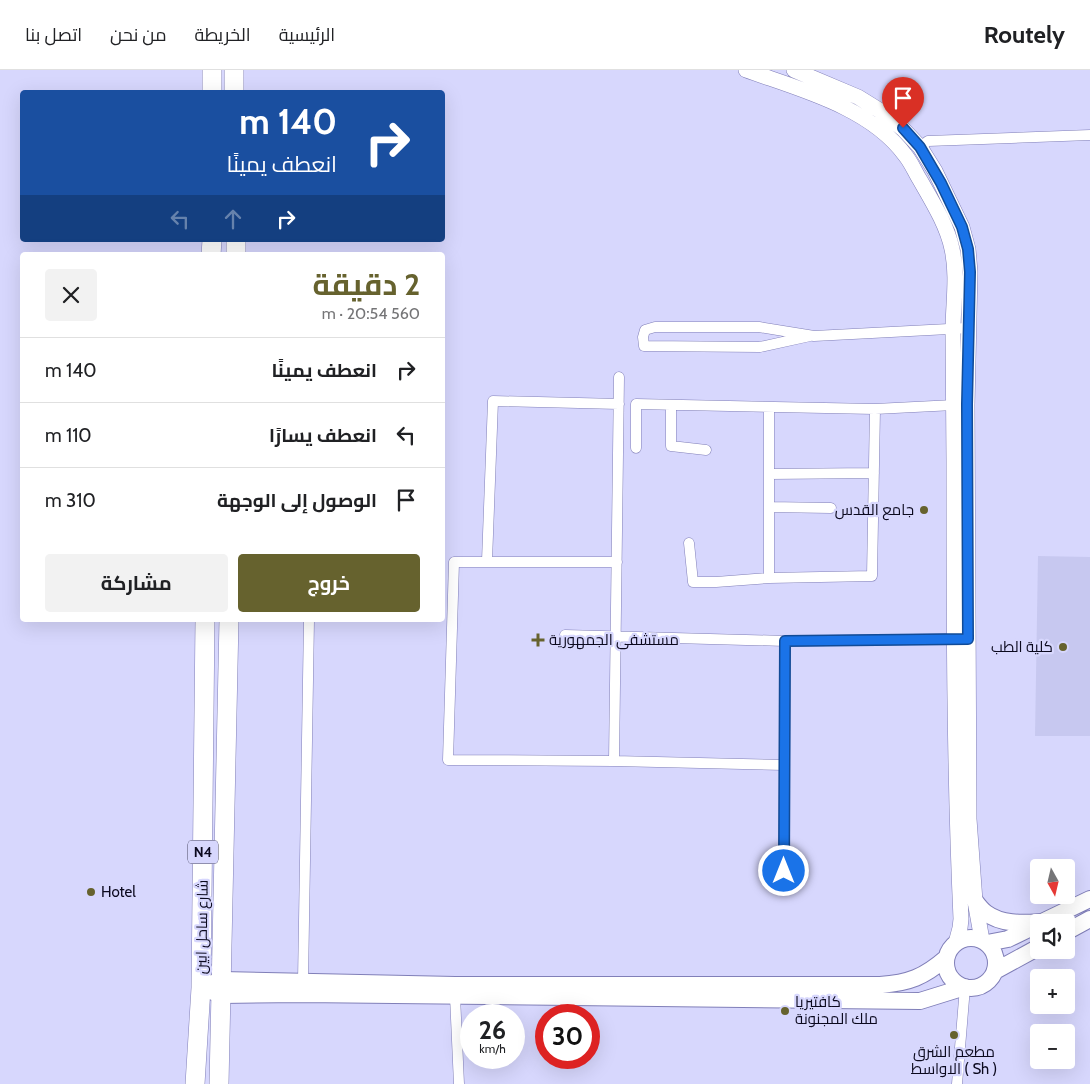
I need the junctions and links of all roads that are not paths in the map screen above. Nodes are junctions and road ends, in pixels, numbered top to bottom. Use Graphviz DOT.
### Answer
graph roads {
  1 [pos="212,70"];
  2 [pos="234,70"];
  3 [pos="746,70"];
  4 [pos="794,70"];
  5 [pos="212,90"];
  6 [pos="234,90"];
  7 [pos="1090,136"];
  8 [pos="920,147"];
  9 [pos="960,329"];
  10 [pos="810,336"];
  11 [pos="620,377"];
  12 [pos="619,404"];
  13 [pos="671,405"];
  14 [pos="954,405"];
  15 [pos="769,407"];
  16 [pos="875,409"];
  17 [pos="636,448"];
  18 [pos="706,450"];
  19 [pos="874,473"];
  20 [pos="769,474"];
  21 [pos="769,507"];
  22 [pos="831,508"];
  23 [pos="689,543"];
  24 [pos="487,561"];
  25 [pos="617,562"];
  26 [pos="768,578"];
  27 [pos="205,622"];
  28 [pos="229,622"];
  29 [pos="309,622"];
  30 [pos="565,635"];
  31 [pos="616,637"];
  32 [pos="961,639"];
  33 [pos="785,641"];
  34 [pos="614,761"];
  35 [pos="784,765"];
  36 [pos="784,871"];
  37 [pos="1090,899"];
  38 [pos="975,901"];
  39 [pos="1059,914"];
  40 [pos="1090,919"];
  41 [pos="1030,923"];
  42 [pos="1075,927"];
  43 [pos="1030,929"];
  44 [pos="985,942"];
  45 [pos="956,943"];
  46 [pos="1030,952"];
  47 [pos="946,958"];
  48 [pos="995,971"];
  49 [pos="303,987"];
  50 [pos="965,987"];
  51 [pos="201,988"];
  52 [pos="222,988"];
  53 [pos="455,990"];
  54 [pos="195,1084"];
  55 [pos="218,1084"];
  56 [pos="459,1084"];
  57 [pos="957,1084"];
  1 -- 5 [label="highway"];
  2 -- 6 [label="highway"];
  3 -- 9 [label="main road"];
  4 -- 8 [label="main road"];
  7 -- 8 [label="street"];
  8 -- 9 [label="main road"];
  9 -- 10 [label="street"];
  9 -- 14 [label="main road"];
  9 -- 32 [label="main road"];
  10 -- 10 [label="street"];
  11 -- 12 [label="street"];
  12 -- 24 [label="street"];
  12 -- 25 [label="street"];
  13 -- 15 [label="street"];
  13 -- 17 [label="street"];
  13 -- 18 [label="street"];
  14 -- 16 [label="street"];
  14 -- 32 [label="main road"];
  15 -- 16 [label="street"];
  15 -- 20 [label="street"];
  16 -- 19 [label="street"];
  19 -- 20 [label="street"];
  19 -- 26 [label="street"];
  20 -- 21 [label="street"];
  21 -- 22 [label="street"];
  21 -- 26 [label="street"];
  23 -- 26 [label="street"];
  24 -- 25 [label="street"];
  24 -- 34 [label="street"];
  25 -- 31 [label="street"];
  27 -- 51 [label="highway, شارع ساحل ابين / N4"];
  28 -- 52 [label="highway, شارع ساحل ابين / N4"];
  29 -- 49 [label="street"];
  30 -- 31 [label="street"];
  31 -- 33 [label="street"];
  31 -- 34 [label="street"];
  32 -- 33 [label="street"];
  32 -- 38 [label="main road"];
  32 -- 45 [label="main road"];
  33 -- 35 [label="street"];
  34 -- 35 [label="street"];
  35 -- 36 [label="street"];
  37 -- 39 [label="main road"];
  38 -- 41 [label="main road"];
  38 -- 44 [label="main road"];
  40 -- 42 [label="main road"];
  43 -- 44 [label="main road"];
  44 -- 45 [label="main road"];
  44 -- 48 [label="main road"];
  45 -- 47 [label="main road"];
  46 -- 48 [label="main road"];
  47 -- 50 [label="main road"];
  47 -- 53 [label="main road"];
  48 -- 50 [label="main road"];
  49 -- 52 [label="main road"];
  49 -- 53 [label="main road"];
  50 -- 53 [label="main road"];
  50 -- 57 [label="street"];
  51 -- 52 [label="main road"];
  51 -- 54 [label="highway, شارع ساحل ابين / N4"];
  52 -- 55 [label="highway, شارع ساحل ابين / N4"];
  53 -- 56 [label="street"];
}
